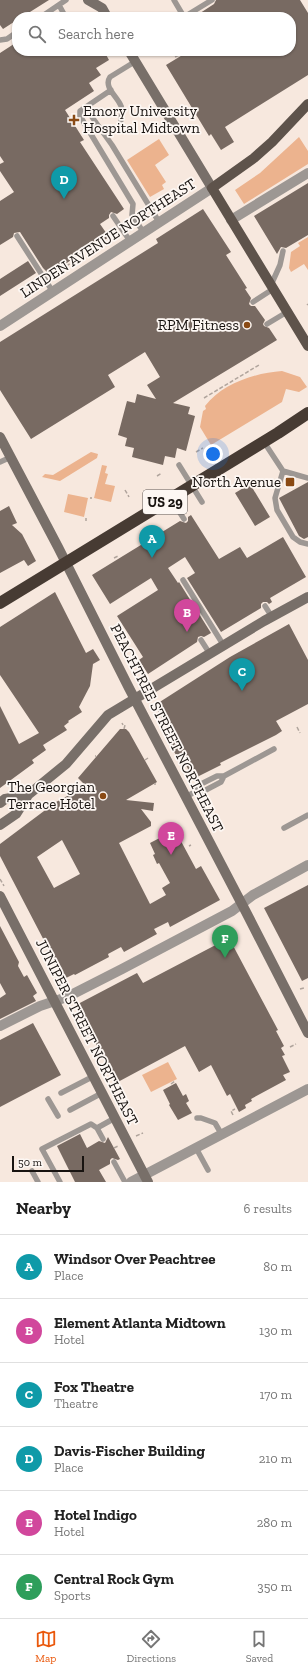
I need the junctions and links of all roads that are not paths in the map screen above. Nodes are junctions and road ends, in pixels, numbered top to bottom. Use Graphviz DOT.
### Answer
graph roads {
  1 [pos="66,0"];
  2 [pos="88,0"];
  3 [pos="174,0"];
  4 [pos="212,0"];
  5 [pos="101,4"];
  6 [pos="59,5"];
  7 [pos="48,12"];
  8 [pos="63,12"];
  9 [pos="181,12"];
  10 [pos="192,12"];
  11 [pos="12,36"];
  12 [pos="0,40"];
  13 [pos="132,56"];
  14 [pos="136,61"];
  15 [pos="111,90"];
  16 [pos="308,104"];
  17 [pos="92,117"];
  18 [pos="120,120"];
  19 [pos="308,173"];
  20 [pos="212,188"];
  21 [pos="113,216"];
  22 [pos="231,220"];
  23 [pos="159,222"];
  24 [pos="144,232"];
  25 [pos="17,236"];
  26 [pos="130,241"];
  27 [pos="282,251"];
  28 [pos="272,287"];
  29 [pos="53,292"];
  30 [pos="253,302"];
  31 [pos="287,312"];
  32 [pos="267,324"];
  33 [pos="0,326"];
  34 [pos="308,346"];
  35 [pos="308,413"];
  36 [pos="0,437"];
  37 [pos="264,442"];
  38 [pos="10,457"];
  39 [pos="0,462"];
  40 [pos="179,465"];
  41 [pos="283,471"];
  42 [pos="308,478"];
  43 [pos="192,486"];
  44 [pos="171,499"];
  45 [pos="202,502"];
  46 [pos="184,519"];
  47 [pos="308,544"];
  48 [pos="66,562"];
  49 [pos="183,580"];
  50 [pos="308,597"];
  51 [pos="0,603"];
  52 [pos="265,606"];
  53 [pos="272,617"];
  54 [pos="201,640"];
  55 [pos="224,646"];
  56 [pos="210,654"];
  57 [pos="135,699"];
  58 [pos="274,749"];
  59 [pos="28,795"];
  60 [pos="185,796"];
  61 [pos="0,803"];
  62 [pos="308,815"];
  63 [pos="0,825"];
  64 [pos="284,828"];
  65 [pos="308,865"];
  66 [pos="0,896"];
  67 [pos="242,903"];
  68 [pos="54,1001"];
  69 [pos="0,1026"];
  70 [pos="308,1033"];
  71 [pos="94,1076"];
  72 [pos="308,1089"];
  73 [pos="61,1093"];
  74 [pos="102,1093"];
  75 [pos="48,1099"];
  76 [pos="70,1110"];
  77 [pos="58,1116"];
  78 [pos="115,1118"];
  79 [pos="196,1118"];
  80 [pos="96,1128"];
  81 [pos="222,1135"];
  82 [pos="103,1139"];
  83 [pos="196,1148"];
  84 [pos="114,1162"];
  85 [pos="208,1170"];
  86 [pos="32,1171"];
  87 [pos="147,1178"];
  88 [pos="38,1182"];
  89 [pos="60,1182"];
  90 [pos="125,1182"];
  91 [pos="131,1182"];
  1 -- 6 [label="lane"];
  2 -- 5 [label="main road"];
  3 -- 9 [label="lane"];
  4 -- 10 [label="lane"];
  6 -- 7 [label="lane"];
  6 -- 8 [label="lane"];
  11 -- 12 [label="lane"];
  13 -- 14 [label="main road"];
  14 -- 15 [label="lane"];
  14 -- 20 [label="main road"];
  15 -- 18 [label="lane"];
  15 -- 24 [label="lane"];
  16 -- 20 [label="main road"];
  17 -- 23 [label="lane"];
  19 -- 22 [label="street"];
  20 -- 22 [label="main road"];
  20 -- 23 [label="street, LINDEN AVENUE NORTHEAST"];
  21 -- 26 [label="lane"];
  22 -- 28 [label="main road"];
  23 -- 24 [label="street, LINDEN AVENUE NORTHEAST"];
  24 -- 26 [label="street, LINDEN AVENUE NORTHEAST"];
  25 -- 29 [label="lane"];
  26 -- 29 [label="street, LINDEN AVENUE NORTHEAST"];
  27 -- 28 [label="lane"];
  28 -- 30 [label="lane"];
  28 -- 31 [label="main road"];
  29 -- 33 [label="street, LINDEN AVENUE NORTHEAST"];
  31 -- 32 [label="lane"];
  31 -- 34 [label="main road"];
  35 -- 37 [label="highway, US 29"];
  36 -- 38 [label="main road, PEACHTREE STREET NORTHEAST"];
  37 -- 41 [label="lane"];
  37 -- 43 [label="highway, US 29"];
  38 -- 39 [label="lane"];
  38 -- 48 [label="main road, PEACHTREE STREET NORTHEAST"];
  40 -- 43 [label="lane"];
  41 -- 42 [label="lane"];
  41 -- 47 [label="lane"];
  43 -- 44 [label="highway, US 29"];
  43 -- 45 [label="lane"];
  44 -- 46 [label="lane"];
  44 -- 48 [label="highway, US 29"];
  48 -- 51 [label="highway, US 29"];
  48 -- 57 [label="main road, PEACHTREE STREET NORTHEAST"];
  49 -- 55 [label="lane"];
  50 -- 53 [label="main road"];
  52 -- 53 [label="lane"];
  53 -- 55 [label="main road"];
  54 -- 56 [label="lane"];
  55 -- 56 [label="main road"];
  56 -- 57 [label="main road"];
  57 -- 59 [label="main road"];
  57 -- 60 [label="main road, PEACHTREE STREET NORTHEAST"];
  58 -- 60 [label="lane"];
  59 -- 61 [label="main road"];
  59 -- 63 [label="main road"];
  60 -- 67 [label="main road, PEACHTREE STREET NORTHEAST"];
  62 -- 64 [label="lane"];
  65 -- 67 [label="street"];
  66 -- 68 [label="main road, JUNIPER STREET NORTHEAST"];
  67 -- 68 [label="street"];
  67 -- 70 [label="main road, PEACHTREE STREET NORTHEAST"];
  68 -- 69 [label="street"];
  68 -- 71 [label="main road, JUNIPER STREET NORTHEAST"];
  71 -- 73 [label="lane"];
  71 -- 74 [label="main road, JUNIPER STREET NORTHEAST"];
  72 -- 81 [label="street"];
  74 -- 76 [label="lane"];
  74 -- 78 [label="main road, JUNIPER STREET NORTHEAST"];
  75 -- 77 [label="lane"];
  78 -- 80 [label="lane"];
  78 -- 87 [label="main road, JUNIPER STREET NORTHEAST"];
  79 -- 81 [label="lane"];
  80 -- 82 [label="lane"];
  80 -- 89 [label="lane"];
  81 -- 83 [label="street"];
  83 -- 85 [label="lane"];
  83 -- 87 [label="street"];
  84 -- 90 [label="lane"];
  86 -- 88 [label="lane"];
  87 -- 91 [label="street"];
}
